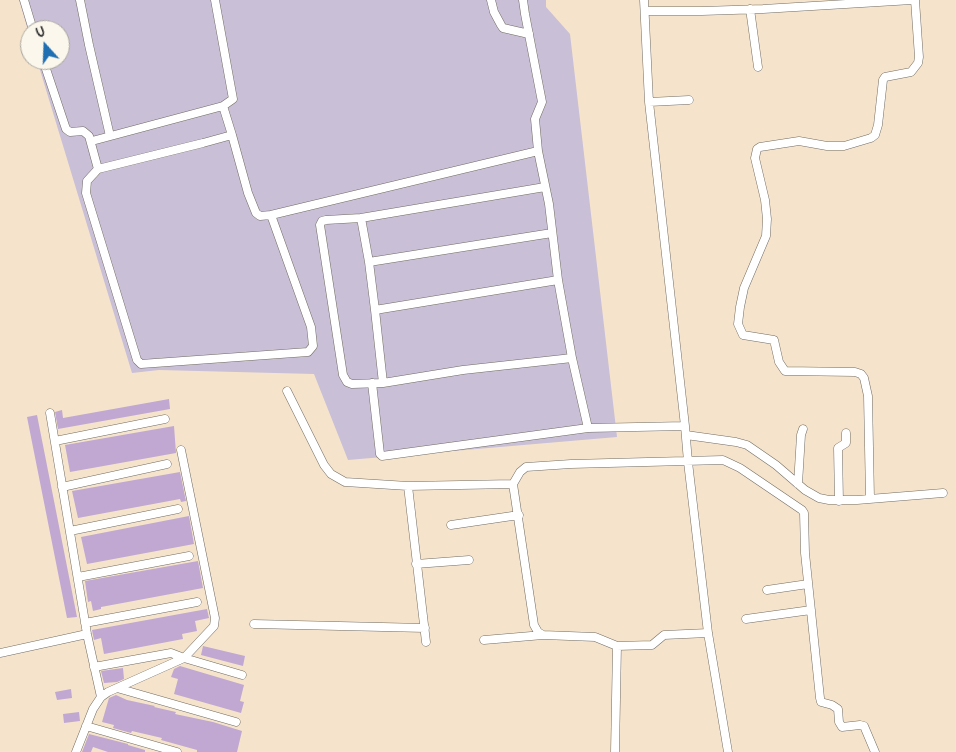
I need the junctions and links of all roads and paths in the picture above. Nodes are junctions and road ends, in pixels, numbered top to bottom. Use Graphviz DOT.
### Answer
graph roads {
  1 [pos="24,0"];
  2 [pos="80,0"];
  3 [pos="215,0"];
  4 [pos="491,0"];
  5 [pos="523,0"];
  6 [pos="644,0"];
  7 [pos="907,0"];
  8 [pos="913,0"];
  9 [pos="750,9"];
  10 [pos="645,11"];
  11 [pos="30,20"];
  12 [pos="529,34"];
  13 [pos="758,67"];
  14 [pos="46,70"];
  15 [pos="689,100"];
  16 [pos="649,102"];
  17 [pos="223,106"];
  18 [pos="232,135"];
  19 [pos="110,136"];
  20 [pos="92,141"];
  21 [pos="538,151"];
  22 [pos="98,169"];
  23 [pos="545,188"];
  24 [pos="271,215"];
  25 [pos="361,218"];
  26 [pos="552,233"];
  27 [pos="369,262"];
  28 [pos="558,280"];
  29 [pos="376,310"];
  30 [pos="572,358"];
  31 [pos="383,382"];
  32 [pos="372,383"];
  33 [pos="287,391"];
  34 [pos="50,414"];
  35 [pos="165,419"];
  36 [pos="685,426"];
  37 [pos="588,428"];
  38 [pos="803,429"];
  39 [pos="846,433"];
  40 [pos="686,439"];
  41 [pos="55,441"];
  42 [pos="181,450"];
  43 [pos="688,462"];
  44 [pos="167,464"];
  45 [pos="513,484"];
  46 [pos="798,484"];
  47 [pos="408,486"];
  48 [pos="62,487"];
  49 [pos="943,493"];
  50 [pos="870,498"];
  51 [pos="839,501"];
  52 [pos="178,509"];
  53 [pos="518,515"];
  54 [pos="451,524"];
  55 [pos="70,531"];
  56 [pos="190,556"];
  57 [pos="469,560"];
  58 [pos="416,564"];
  59 [pos="78,577"];
  60 [pos="808,584"];
  61 [pos="767,590"];
  62 [pos="197,602"];
  63 [pos="811,610"];
  64 [pos="746,619"];
  65 [pos="85,623"];
  66 [pos="254,624"];
  67 [pos="425,628"];
  68 [pos="708,633"];
  69 [pos="87,634"];
  70 [pos="543,634"];
  71 [pos="484,640"];
  72 [pos="426,642"];
  73 [pos="617,646"];
  74 [pos="0,653"];
  75 [pos="184,658"];
  76 [pos="94,667"];
  77 [pos="242,675"];
  78 [pos="117,688"];
  79 [pos="101,697"];
  80 [pos="236,722"];
  81 [pos="86,726"];
  82 [pos="76,752"];
  83 [pos="177,752"];
  84 [pos="615,752"];
  85 [pos="728,752"];
  86 [pos="875,752"];
  1 -- 11 [label="street"];
  2 -- 19 [label="street"];
  3 -- 17 [label="street"];
  4 -- 12 [label="street"];
  5 -- 12 [label="street"];
  6 -- 10 [label="street"];
  7 -- 8 [label="street"];
  7 -- 9 [label="street"];
  8 -- 50 [label="street"];
  9 -- 10 [label="street"];
  9 -- 13 [label="street"];
  10 -- 16 [label="street"];
  12 -- 21 [label="street"];
  14 -- 20 [label="street"];
  15 -- 16 [label="street"];
  16 -- 36 [label="street"];
  17 -- 18 [label="street"];
  17 -- 19 [label="street"];
  18 -- 22 [label="street"];
  18 -- 24 [label="street"];
  19 -- 20 [label="street"];
  20 -- 22 [label="street"];
  21 -- 23 [label="street"];
  21 -- 24 [label="street"];
  22 -- 24 [label="street"];
  23 -- 25 [label="street"];
  23 -- 26 [label="street"];
  25 -- 27 [label="street"];
  25 -- 32 [label="street"];
  26 -- 27 [label="street"];
  26 -- 28 [label="street"];
  27 -- 29 [label="street"];
  28 -- 29 [label="street"];
  28 -- 30 [label="street"];
  29 -- 31 [label="street"];
  30 -- 31 [label="street"];
  30 -- 37 [label="street"];
  31 -- 32 [label="street"];
  32 -- 37 [label="street"];
  33 -- 47 [label="street"];
  34 -- 41 [label="street"];
  35 -- 41 [label="street"];
  36 -- 37 [label="street"];
  36 -- 40 [label="street"];
  38 -- 46 [label="street"];
  39 -- 51 [label="street"];
  40 -- 43 [label="street"];
  40 -- 46 [label="street"];
  41 -- 48 [label="street"];
  42 -- 75 [label="street"];
  43 -- 45 [label="street"];
  43 -- 60 [label="street"];
  43 -- 68 [label="street"];
  44 -- 48 [label="street"];
  45 -- 47 [label="street"];
  45 -- 53 [label="street"];
  46 -- 51 [label="street"];
  47 -- 58 [label="street"];
  48 -- 55 [label="street"];
  49 -- 50 [label="street"];
  50 -- 51 [label="street"];
  52 -- 55 [label="street"];
  53 -- 54 [label="street"];
  53 -- 70 [label="street"];
  55 -- 59 [label="street"];
  56 -- 59 [label="street"];
  57 -- 58 [label="street"];
  58 -- 67 [label="street"];
  59 -- 65 [label="street"];
  60 -- 61 [label="street"];
  60 -- 63 [label="street"];
  62 -- 65 [label="street"];
  63 -- 64 [label="street"];
  63 -- 86 [label="street"];
  65 -- 69 [label="street"];
  66 -- 67 [label="street"];
  67 -- 72 [label="street"];
  68 -- 73 [label="street"];
  68 -- 85 [label="street"];
  69 -- 74 [label="street"];
  69 -- 76 [label="street"];
  70 -- 71 [label="street"];
  70 -- 73 [label="street"];
  73 -- 84 [label="street"];
  75 -- 76 [label="street"];
  75 -- 77 [label="street"];
  75 -- 78 [label="street"];
  76 -- 79 [label="street"];
  78 -- 79 [label="street"];
  78 -- 80 [label="street"];
  79 -- 81 [label="street"];
  81 -- 82 [label="street"];
  81 -- 83 [label="street"];
}
